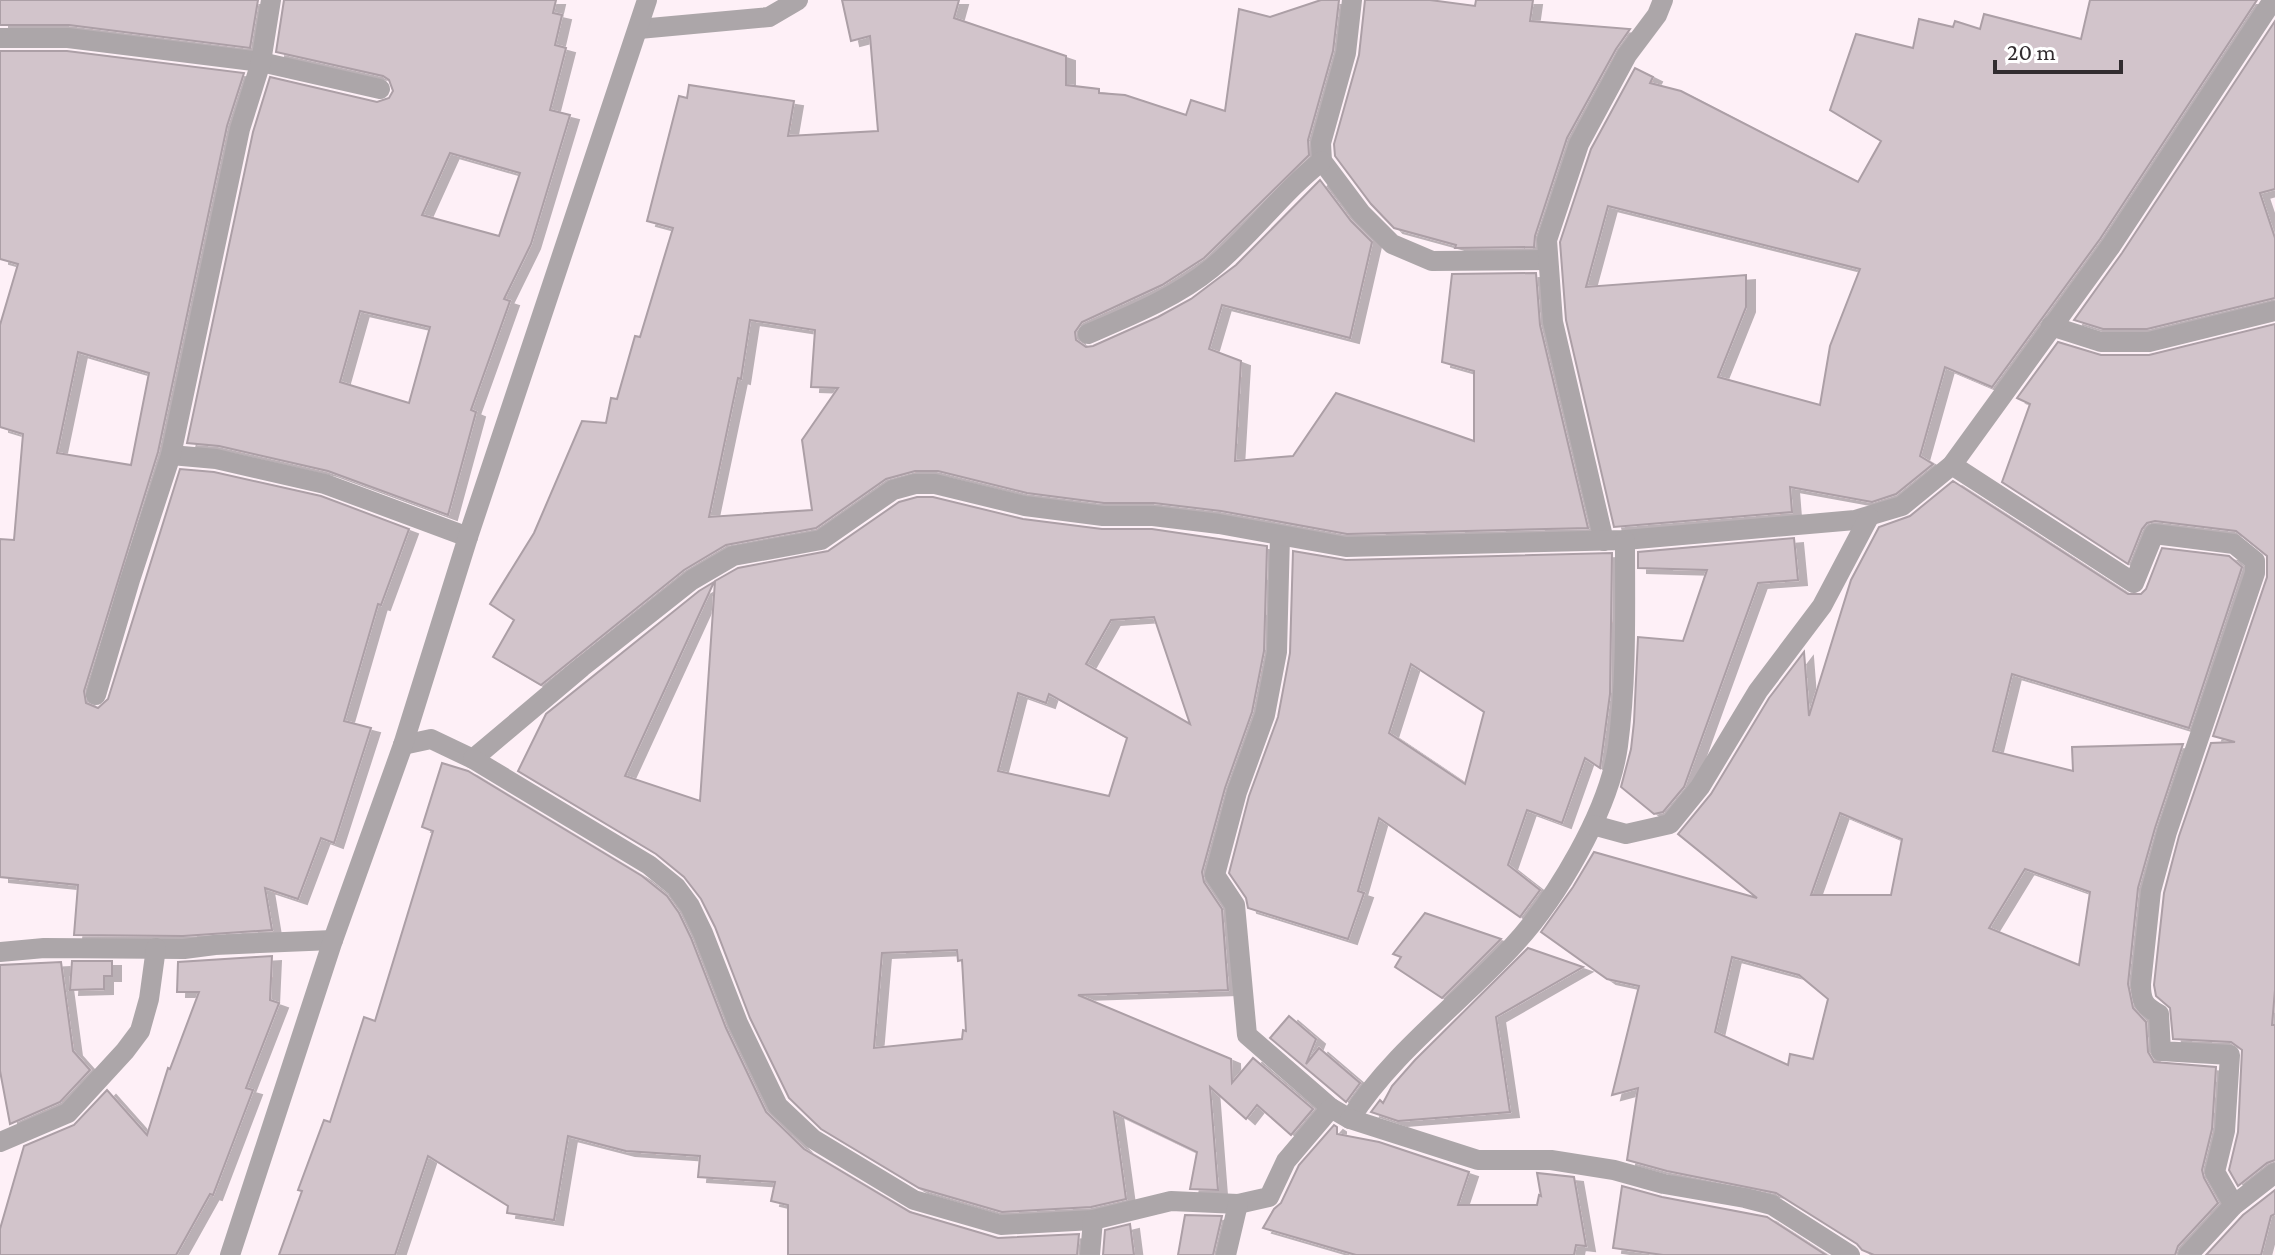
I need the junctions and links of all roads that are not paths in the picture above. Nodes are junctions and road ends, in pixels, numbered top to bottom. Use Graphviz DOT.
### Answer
graph roads {
  1 [pos="271,0"];
  2 [pos="647,0"];
  3 [pos="798,0"];
  4 [pos="1352,0"];
  5 [pos="1663,0"];
  6 [pos="2273,0"];
  7 [pos="639,29"];
  8 [pos="0,38"];
  9 [pos="261,62"];
  10 [pos="380,89"];
  11 [pos="1322,161"];
  12 [pos="1548,260"];
  13 [pos="2275,311"];
  14 [pos="2051,326"];
  15 [pos="1088,334"];
  16 [pos="171,455"];
  17 [pos="1952,465"];
  18 [pos="1869,517"];
  19 [pos="1280,536"];
  20 [pos="468,537"];
  21 [pos="1625,540"];
  22 [pos="1604,541"];
  23 [pos="96,695"];
  24 [pos="403,745"];
  25 [pos="473,759"];
  26 [pos="1593,825"];
  27 [pos="333,940"];
  28 [pos="156,948"];
  29 [pos="0,952"];
  30 [pos="1331,1108"];
  31 [pos="1350,1119"];
  32 [pos="0,1142"];
  33 [pos="2275,1173"];
  34 [pos="1238,1204"];
  35 [pos="2234,1205"];
  36 [pos="1093,1220"];
  37 [pos="230,1255"];
  38 [pos="1090,1255"];
  39 [pos="1226,1255"];
  40 [pos="1850,1255"];
  41 [pos="2188,1255"];
  1 -- 9 [label="street"];
  2 -- 7 [label="street"];
  3 -- 7 [label="street"];
  4 -- 11 [label="street"];
  5 -- 12 [label="street"];
  6 -- 14 [label="street"];
  7 -- 20 [label="street"];
  8 -- 9 [label="street"];
  9 -- 10 [label="street"];
  9 -- 16 [label="street"];
  11 -- 12 [label="street"];
  11 -- 15 [label="street"];
  12 -- 22 [label="street"];
  13 -- 14 [label="street"];
  14 -- 17 [label="street"];
  16 -- 20 [label="street"];
  16 -- 23 [label="street"];
  17 -- 18 [label="street"];
  17 -- 35 [label="street"];
  18 -- 21 [label="street"];
  18 -- 26 [label="street"];
  19 -- 22 [label="street"];
  19 -- 25 [label="street"];
  19 -- 30 [label="street"];
  20 -- 24 [label="street"];
  21 -- 22 [label="street"];
  21 -- 26 [label="street"];
  24 -- 25 [label="street"];
  24 -- 27 [label="street"];
  25 -- 36 [label="street"];
  26 -- 31 [label="street"];
  27 -- 28 [label="street"];
  27 -- 37 [label="street"];
  28 -- 29 [label="street"];
  28 -- 32 [label="street"];
  30 -- 31 [label="street"];
  30 -- 34 [label="street"];
  31 -- 40 [label="street"];
  33 -- 35 [label="street"];
  34 -- 36 [label="street"];
  34 -- 39 [label="street"];
  35 -- 41 [label="street"];
  36 -- 38 [label="street"];
}
